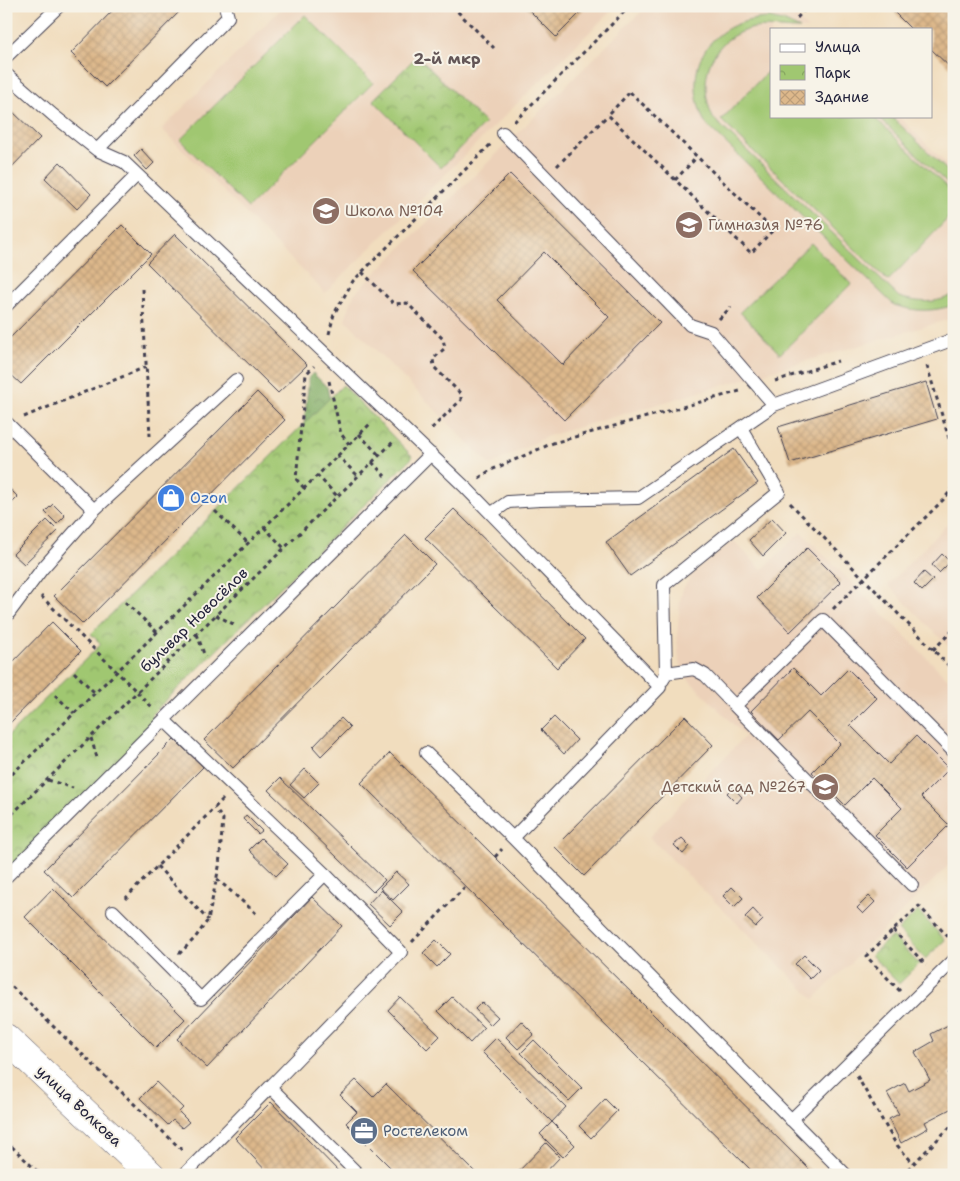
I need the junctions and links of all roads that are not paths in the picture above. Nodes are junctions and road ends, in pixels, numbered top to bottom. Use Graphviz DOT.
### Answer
graph roads {
  1 [pos="58,6"];
  2 [pos="225,6"];
  3 [pos="6,57"];
  4 [pos="6,74"];
  5 [pos="503,133"];
  6 [pos="97,150"];
  7 [pos="137,175"];
  8 [pos="6,306"];
  9 [pos="954,339"];
  10 [pos="236,380"];
  11 [pos="774,405"];
  12 [pos="7,422"];
  13 [pos="742,428"];
  14 [pos="431,454"];
  15 [pos="94,510"];
  16 [pos="492,513"];
  17 [pos="6,617"];
  18 [pos="666,673"];
  19 [pos="660,687"];
  20 [pos="735,706"];
  21 [pos="164,720"];
  22 [pos="954,752"];
  23 [pos="426,753"];
  24 [pos="513,838"];
  25 [pos="325,874"];
  26 [pos="6,877"];
  27 [pos="912,885"];
  28 [pos="113,911"];
  29 [pos="954,960"];
  30 [pos="6,1038"];
  31 [pos="6,1062"];
  32 [pos="270,1087"];
  33 [pos="791,1120"];
  34 [pos="125,1175"];
  35 [pos="151,1175"];
  36 [pos="184,1175"];
  37 [pos="359,1175"];
  38 [pos="846,1175"];
  1 -- 3 [label="lane"];
  2 -- 6 [label="lane"];
  4 -- 6 [label="lane"];
  5 -- 11 [label="lane"];
  6 -- 7 [label="lane"];
  7 -- 8 [label="lane"];
  7 -- 14 [label="lane"];
  9 -- 11 [label="lane"];
  10 -- 15 [label="lane"];
  11 -- 13 [label="lane"];
  12 -- 15 [label="lane"];
  13 -- 16 [label="lane"];
  13 -- 18 [label="lane"];
  14 -- 16 [label="lane"];
  14 -- 21 [label="lane"];
  15 -- 17 [label="lane"];
  16 -- 19 [label="lane"];
  18 -- 19 [label="lane"];
  18 -- 20 [label="lane"];
  19 -- 24 [label="lane"];
  20 -- 22 [label="lane"];
  20 -- 27 [label="lane"];
  21 -- 25 [label="lane"];
  21 -- 26 [label="lane"];
  23 -- 24 [label="lane"];
  24 -- 33 [label="lane"];
  25 -- 28 [label="lane"];
  25 -- 32 [label="lane"];
  29 -- 33 [label="lane"];
  30 -- 35 [label="main road, улица Волкова"];
  31 -- 34 [label="main road, улица Волкова"];
  32 -- 36 [label="lane"];
  32 -- 37 [label="lane"];
  33 -- 38 [label="lane"];
}
